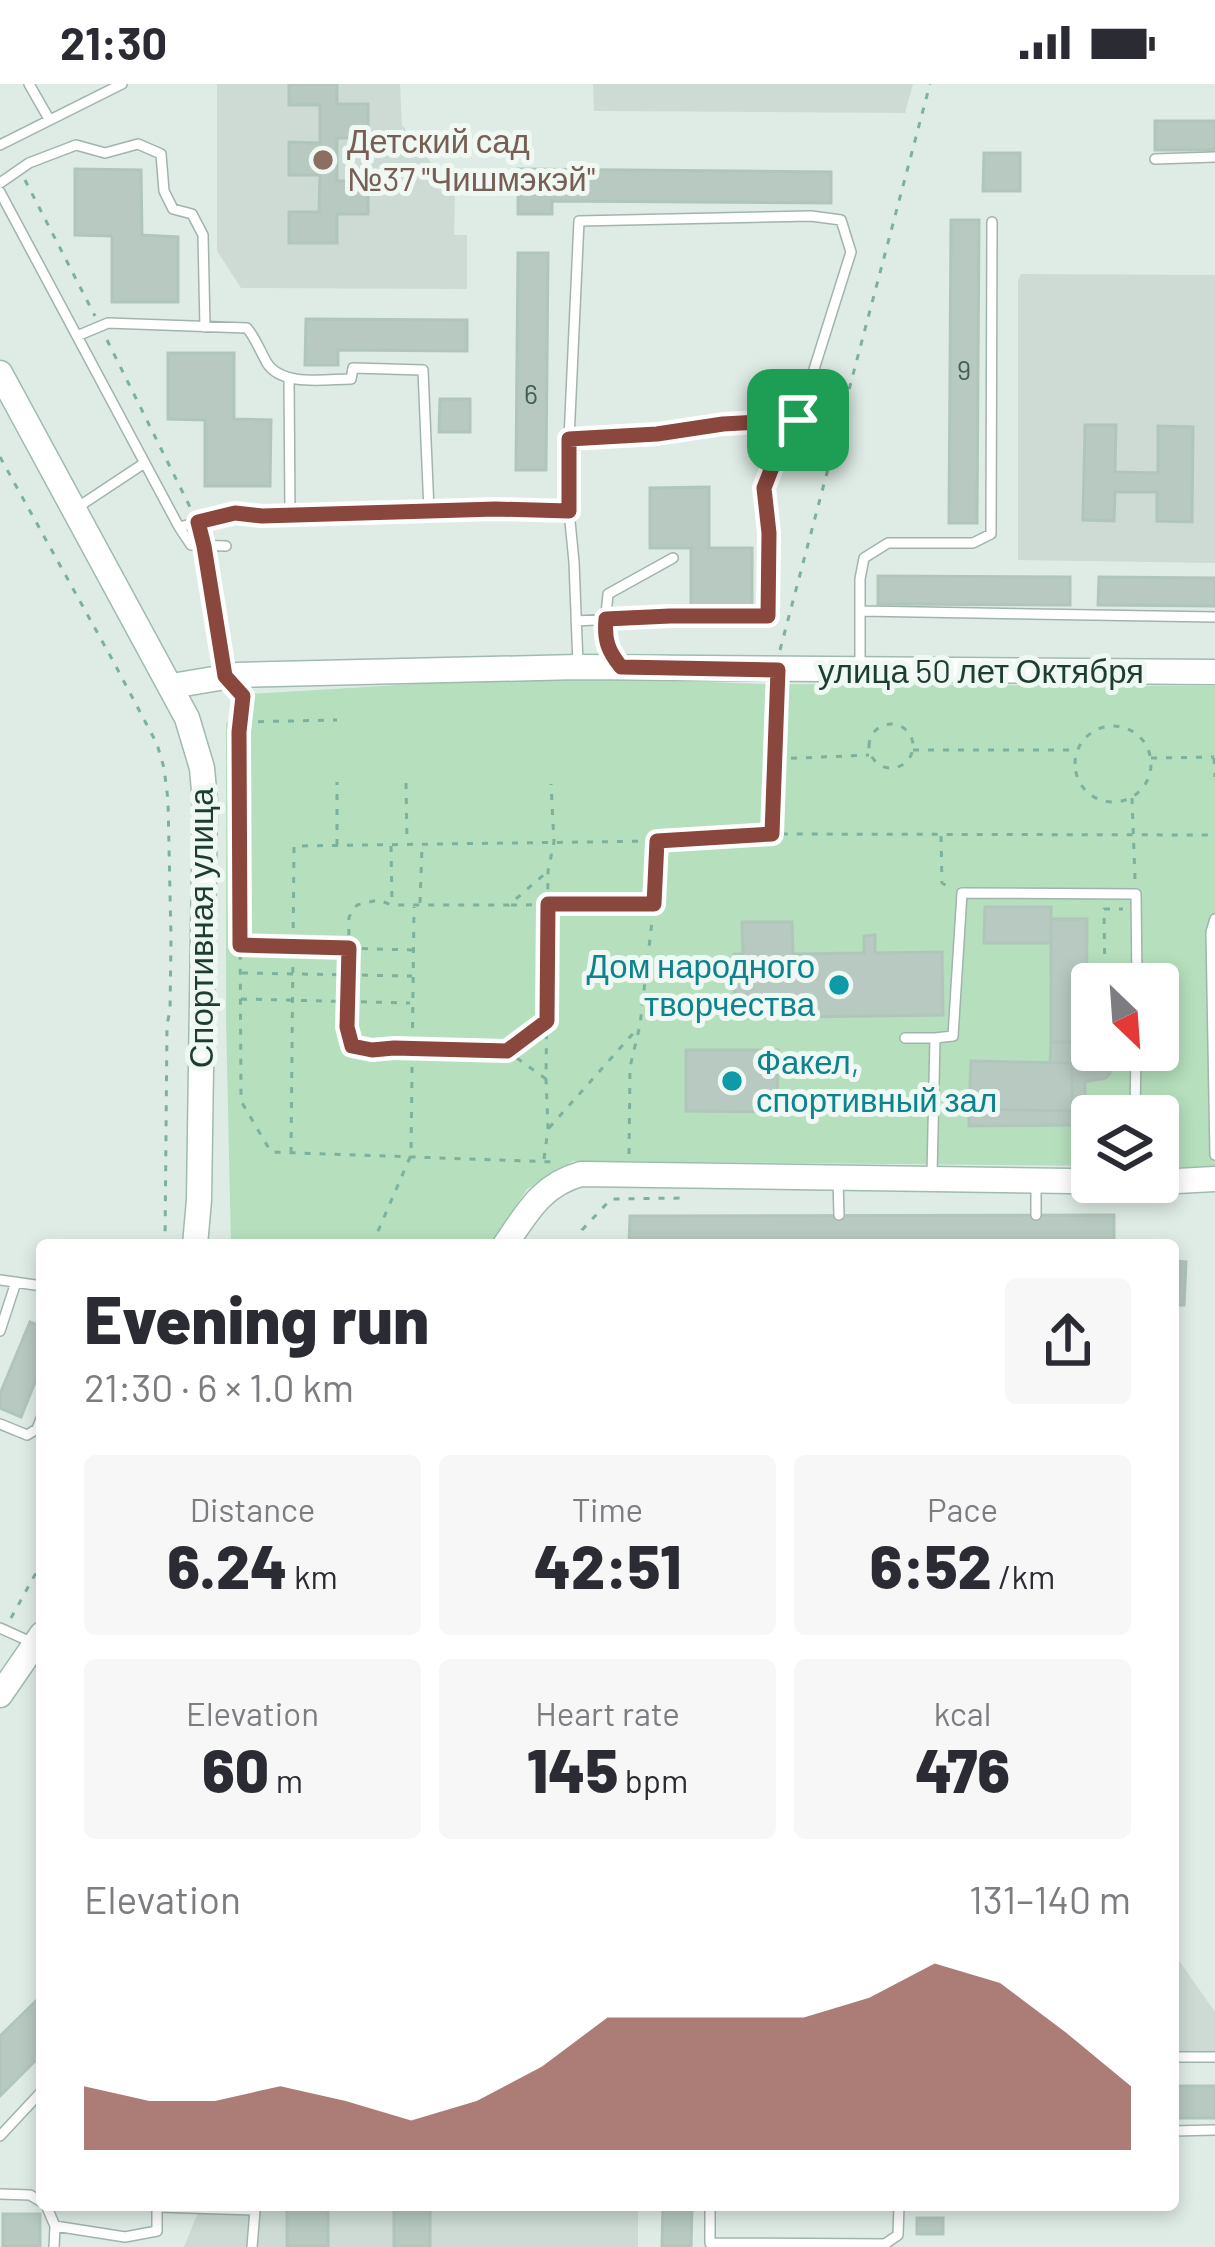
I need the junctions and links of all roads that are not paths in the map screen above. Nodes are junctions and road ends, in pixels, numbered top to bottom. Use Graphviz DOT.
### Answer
graph roads {
  1 [pos="29,84"];
  2 [pos="122,84"];
  3 [pos="49,119"];
  4 [pos="0,145"];
  5 [pos="1215,157"];
  6 [pos="1155,159"];
  7 [pos="0,182"];
  8 [pos="0,192"];
  9 [pos="992,222"];
  10 [pos="205,327"];
  11 [pos="77,336"];
  12 [pos="0,373"];
  13 [pos="289,378"];
  14 [pos="798,420"];
  15 [pos="569,439"];
  16 [pos="143,464"];
  17 [pos="74,509"];
  18 [pos="569,511"];
  19 [pos="429,512"];
  20 [pos="290,515"];
  21 [pos="179,526"];
  22 [pos="226,545"];
  23 [pos="673,558"];
  24 [pos="861,611"];
  25 [pos="1215,617"];
  26 [pos="606,619"];
  27 [pos="577,621"];
  28 [pos="578,667"];
  29 [pos="621,667"];
  30 [pos="860,669"];
  31 [pos="1215,672"];
  32 [pos="172,686"];
  33 [pos="1215,919"];
  34 [pos="1137,963"];
  35 [pos="905,1038"];
  36 [pos="935,1038"];
  37 [pos="1215,1051"];
  38 [pos="1215,1156"];
  39 [pos="1214,1179"];
  40 [pos="838,1180"];
  41 [pos="932,1181"];
  42 [pos="1179,1181"];
  43 [pos="1036,1182"];
  44 [pos="1071,1182"];
  45 [pos="1036,1215"];
  46 [pos="839,1216"];
  47 [pos="196,1239"];
  48 [pos="509,1239"];
  49 [pos="0,1280"];
  50 [pos="16,1282"];
  51 [pos="36,1285"];
  52 [pos="0,1331"];
  53 [pos="0,1424"];
  54 [pos="36,1430"];
  55 [pos="1,1629"];
  56 [pos="36,1638"];
  57 [pos="36,1643"];
  58 [pos="0,1695"];
  59 [pos="1179,2056"];
  60 [pos="1215,2056"];
  61 [pos="36,2097"];
  62 [pos="1215,2130"];
  63 [pos="1179,2131"];
  64 [pos="0,2136"];
  65 [pos="0,2194"];
  66 [pos="36,2198"];
  67 [pos="48,2211"];
  68 [pos="157,2211"];
  69 [pos="255,2211"];
  70 [pos="710,2211"];
  71 [pos="899,2211"];
  72 [pos="55,2226"];
  73 [pos="738,2245"];
  74 [pos="791,2245"];
  75 [pos="885,2246"];
  76 [pos="54,2247"];
  77 [pos="252,2247"];
  1 -- 3 [label="lane"];
  2 -- 3 [label="lane"];
  3 -- 4 [label="lane"];
  5 -- 6 [label="lane"];
  7 -- 10 [label="lane"];
  8 -- 11 [label="lane"];
  9 -- 24 [label="lane"];
  10 -- 11 [label="lane"];
  10 -- 13 [label="lane"];
  11 -- 16 [label="lane"];
  12 -- 17 [label="street, Спортивная улица"];
  13 -- 19 [label="lane"];
  13 -- 20 [label="lane"];
  14 -- 15 [label="lane"];
  14 -- 15 [label="lane"];
  14 -- 26 [label="lane"];
  15 -- 18 [label="lane"];
  16 -- 17 [label="lane"];
  16 -- 21 [label="lane"];
  17 -- 32 [label="street, Спортивная улица"];
  18 -- 19 [label="lane"];
  18 -- 27 [label="lane"];
  19 -- 20 [label="lane"];
  20 -- 21 [label="lane"];
  21 -- 22 [label="lane"];
  23 -- 26 [label="lane"];
  24 -- 25 [label="lane"];
  24 -- 30 [label="lane"];
  26 -- 27 [label="lane"];
  26 -- 29 [label="lane"];
  27 -- 28 [label="lane"];
  28 -- 29 [label="street, улица 50 лет Октября"];
  28 -- 32 [label="street, улица 50 лет Октября"];
  29 -- 30 [label="street, улица 50 лет Октября"];
  30 -- 31 [label="street, улица 50 лет Октября"];
  32 -- 47 [label="street, Спортивная улица"];
  33 -- 37 [label="lane"];
  34 -- 36 [label="lane"];
  35 -- 36 [label="lane"];
  36 -- 41 [label="lane"];
  37 -- 38 [label="lane"];
  38 -- 39 [label="lane"];
  39 -- 42 [label="street"];
  40 -- 41 [label="street"];
  40 -- 46 [label="lane"];
  40 -- 48 [label="street"];
  41 -- 43 [label="street"];
  43 -- 44 [label="street"];
  43 -- 45 [label="lane"];
  49 -- 50 [label="lane"];
  50 -- 51 [label="lane"];
  50 -- 52 [label="lane"];
  53 -- 54 [label="lane"];
  55 -- 56 [label="lane"];
  57 -- 58 [label="street"];
  59 -- 60 [label="lane"];
  61 -- 64 [label="lane"];
  62 -- 63 [label="lane"];
  65 -- 66 [label="lane"];
  67 -- 72 [label="lane"];
  68 -- 72 [label="lane"];
  69 -- 77 [label="lane"];
  70 -- 73 [label="lane"];
  71 -- 75 [label="lane"];
  72 -- 76 [label="lane"];
  73 -- 74 [label="lane"];
  74 -- 75 [label="lane"];
}
